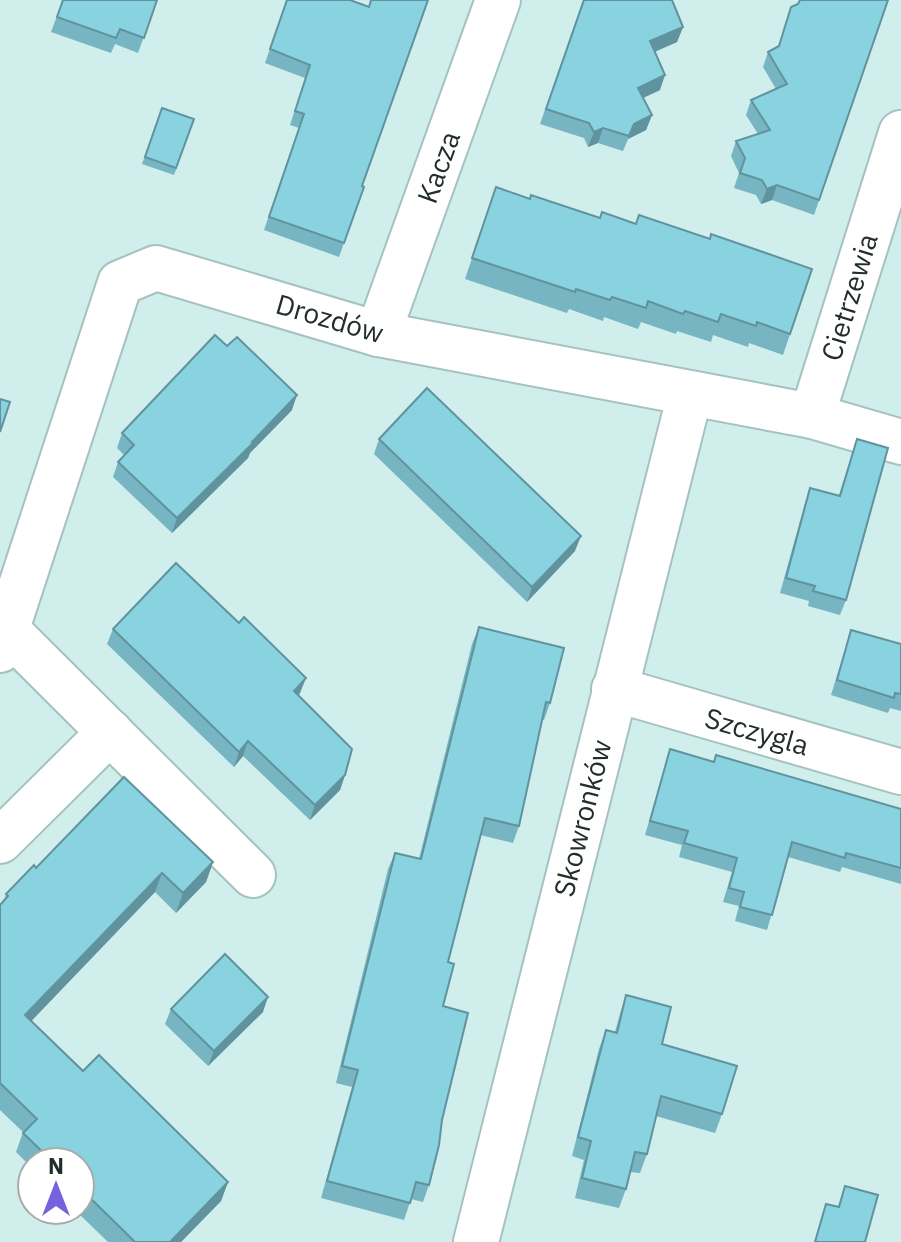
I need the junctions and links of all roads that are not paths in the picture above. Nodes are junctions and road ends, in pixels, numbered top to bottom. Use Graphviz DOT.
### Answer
graph roads {
  1 [pos="498,0"];
  2 [pos="901,133"];
  3 [pos="378,334"];
  4 [pos="690,394"];
  5 [pos="812,416"];
  6 [pos="901,442"];
  7 [pos="4,640"];
  8 [pos="614,689"];
  9 [pos="110,732"];
  10 [pos="901,772"];
  11 [pos="0,841"];
  12 [pos="253,875"];
  13 [pos="483,1240"];
  1 -- 3 [label="street, Kacza"];
  2 -- 5 [label="street, Cietrzewia"];
  3 -- 4 [label="street, Drozdów"];
  3 -- 7 [label="street, Drozdów"];
  4 -- 5 [label="street, Drozdów"];
  4 -- 8 [label="street, Skowronków"];
  5 -- 6 [label="street, Drozdów"];
  7 -- 9 [label="street, Drozdów"];
  8 -- 10 [label="street, Szczygla"];
  8 -- 13 [label="street, Skowronków"];
  9 -- 11 [label="street"];
  9 -- 12 [label="street, Drozdów"];
}
